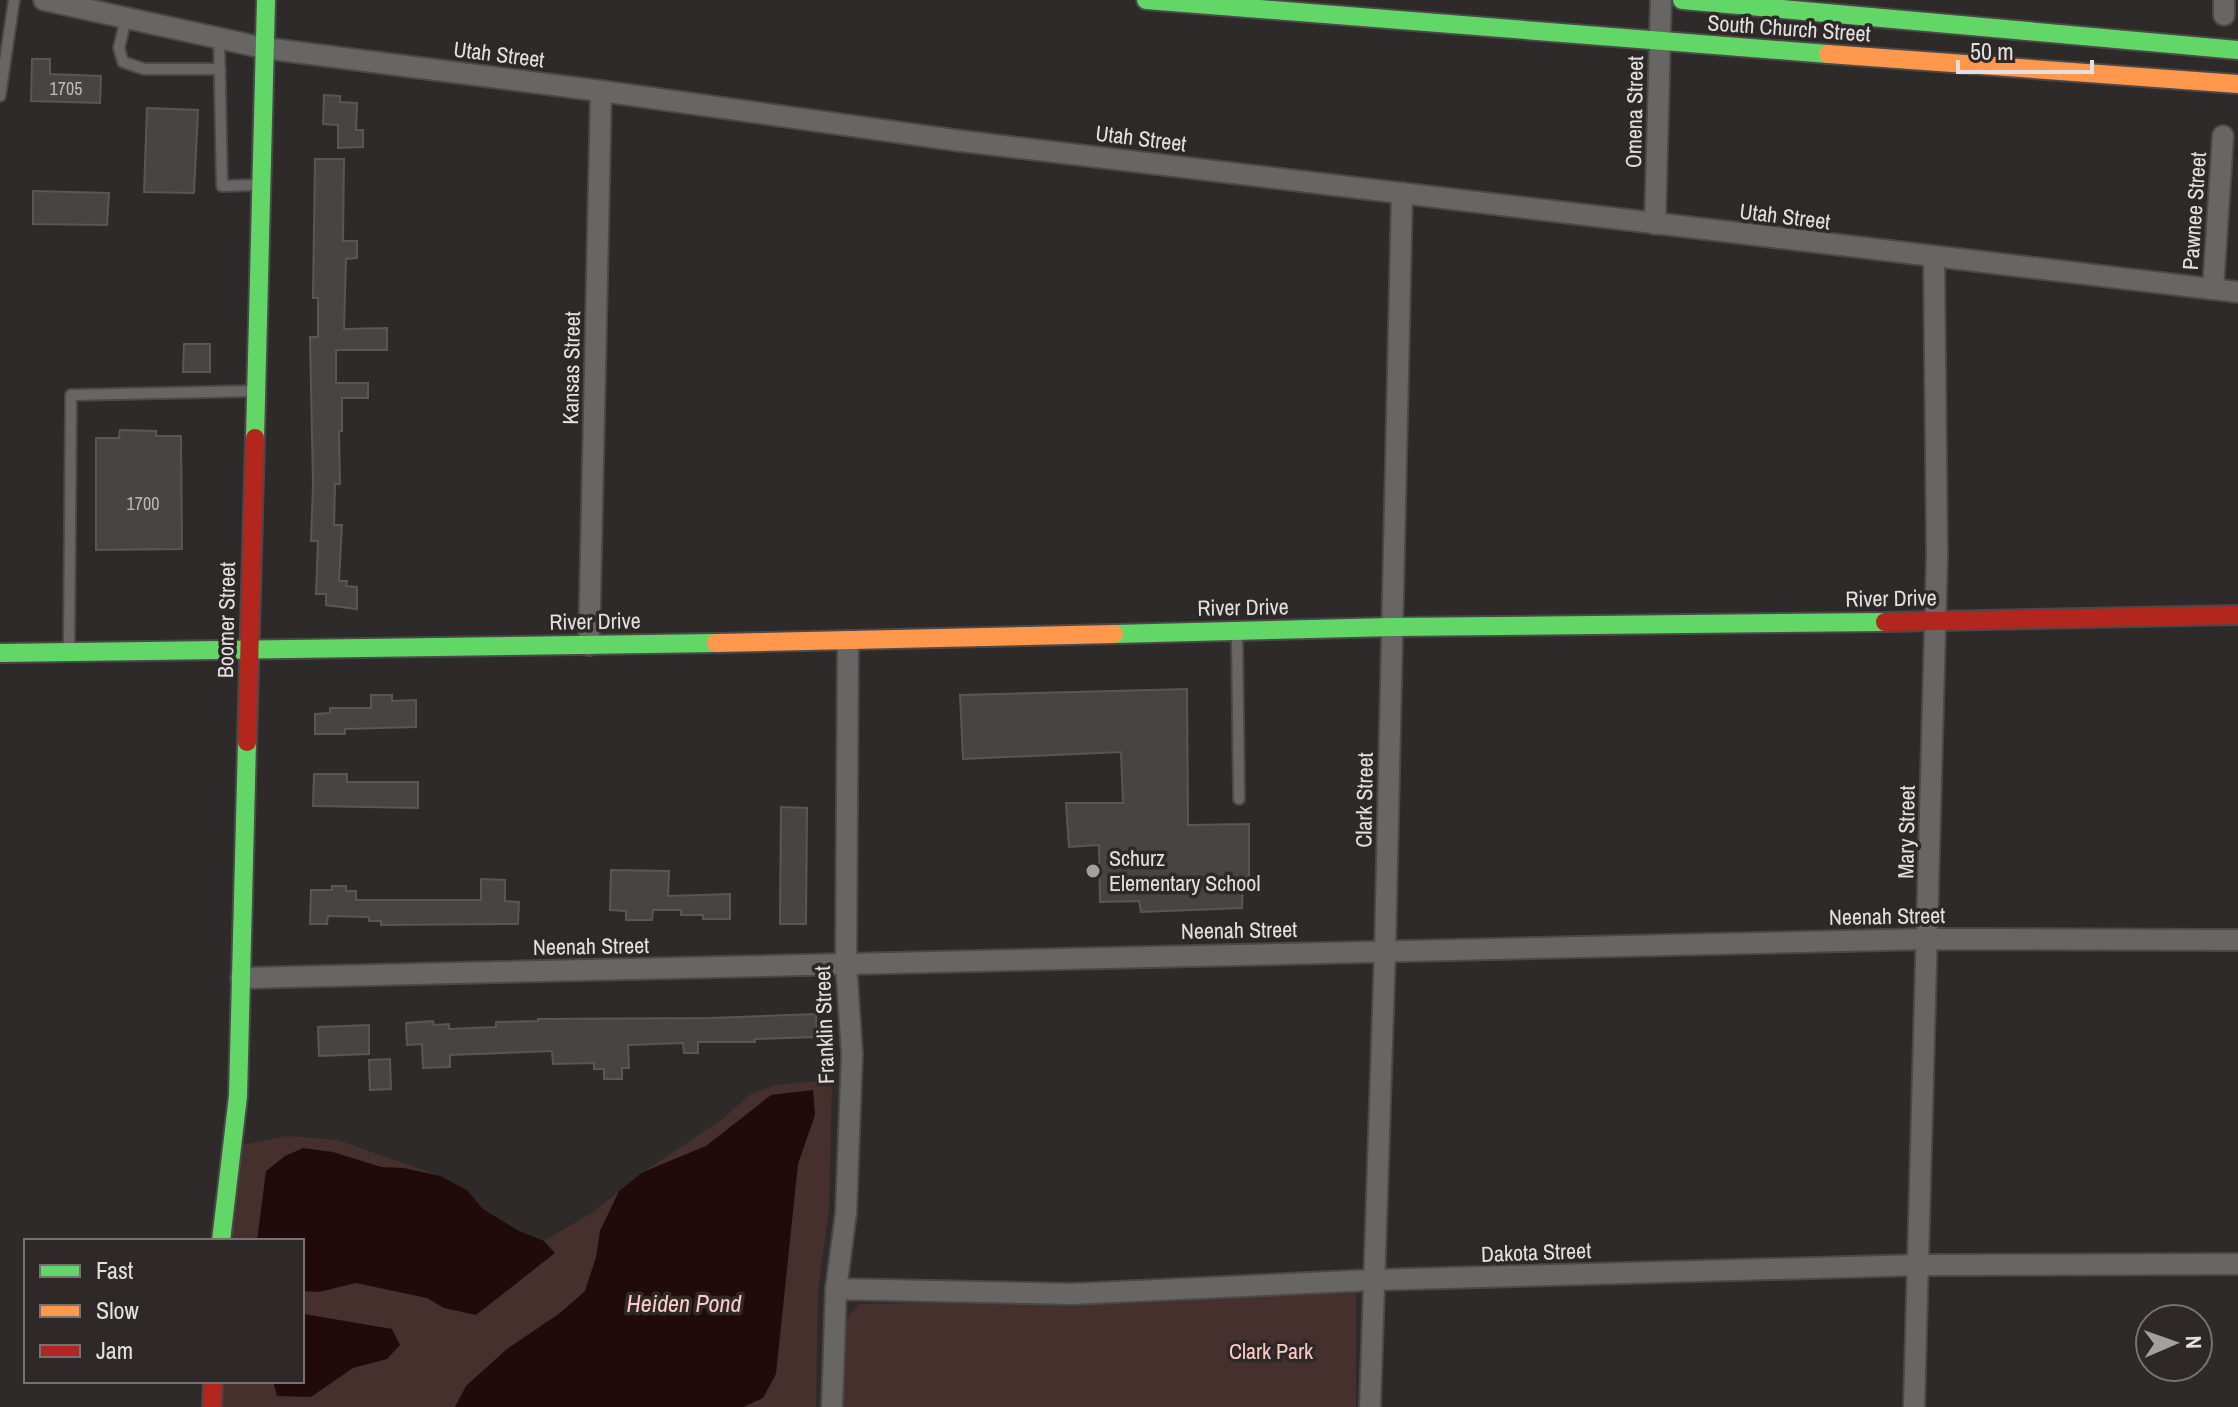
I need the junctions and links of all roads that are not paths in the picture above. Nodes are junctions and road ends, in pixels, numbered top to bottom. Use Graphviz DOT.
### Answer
graph roads {
  1 [pos="14,0"];
  2 [pos="44,0"];
  3 [pos="266,0"];
  4 [pos="1146,0"];
  5 [pos="1661,0"];
  6 [pos="1682,0"];
  7 [pos="126,18"];
  8 [pos="219,38"];
  9 [pos="1659,42"];
  10 [pos="264,48"];
  11 [pos="2238,50"];
  12 [pos="220,69"];
  13 [pos="2238,84"];
  14 [pos="601,91"];
  15 [pos="0,96"];
  16 [pos="2223,136"];
  17 [pos="260,185"];
  18 [pos="1402,193"];
  19 [pos="1655,224"];
  20 [pos="1934,258"];
  21 [pos="2213,289"];
  22 [pos="2238,292"];
  23 [pos="255,391"];
  24 [pos="2238,615"];
  25 [pos="1934,621"];
  26 [pos="1392,627"];
  27 [pos="1237,631"];
  28 [pos="848,641"];
  29 [pos="589,645"];
  30 [pos="249,651"];
  31 [pos="69,652"];
  32 [pos="0,653"];
  33 [pos="1239,799"];
  34 [pos="1929,939"];
  35 [pos="2238,940"];
  36 [pos="1385,950"];
  37 [pos="846,963"];
  38 [pos="241,978"];
  39 [pos="221,1239"];
  40 [pos="2238,1264"];
  41 [pos="1920,1265"];
  42 [pos="1373,1280"];
  43 [pos="836,1289"];
  44 [pos="213,1383"];
  45 [pos="212,1407"];
  46 [pos="832,1407"];
  47 [pos="1370,1407"];
  48 [pos="1914,1407"];
  1 -- 15 [label="lane"];
  2 -- 7 [label="street, Utah Street"];
  3 -- 10 [label="street, Boomer Street"];
  4 -- 9 [label="street, South Church Street"];
  5 -- 9 [label="street, Omena Street"];
  6 -- 11 [label="street, South Church Street"];
  7 -- 8 [label="street, Utah Street"];
  7 -- 12 [label="lane"];
  8 -- 10 [label="street, Utah Street"];
  8 -- 12 [label="lane"];
  9 -- 13 [label="street, South Church Street"];
  9 -- 19 [label="street, Omena Street"];
  10 -- 14 [label="street, Utah Street"];
  10 -- 17 [label="street, Boomer Street"];
  12 -- 17 [label="lane"];
  14 -- 18 [label="street, Utah Street"];
  14 -- 29 [label="street, Kansas Street"];
  16 -- 21 [label="street, Pawnee Street"];
  17 -- 23 [label="street, Boomer Street"];
  18 -- 19 [label="street, Utah Street"];
  18 -- 26 [label="street, Clark Street"];
  19 -- 20 [label="street, Utah Street"];
  20 -- 21 [label="street, Utah Street"];
  20 -- 25 [label="street, Mary Street"];
  21 -- 22 [label="street, Utah Street"];
  23 -- 30 [label="street, Boomer Street"];
  23 -- 31 [label="lane"];
  24 -- 25 [label="street, River Drive"];
  25 -- 26 [label="street, River Drive"];
  25 -- 34 [label="street, Mary Street"];
  26 -- 27 [label="street, River Drive"];
  26 -- 36 [label="street, Clark Street"];
  27 -- 28 [label="street, River Drive"];
  27 -- 33 [label="lane"];
  28 -- 29 [label="street, River Drive"];
  28 -- 37 [label="street, Franklin Street"];
  29 -- 30 [label="street, River Drive"];
  30 -- 31 [label="street, River Drive"];
  30 -- 38 [label="street, Boomer Street"];
  31 -- 32 [label="street, River Drive"];
  34 -- 35 [label="street, Neenah Street"];
  34 -- 36 [label="street, Neenah Street"];
  34 -- 41 [label="street, Mary Street"];
  36 -- 37 [label="street, Neenah Street"];
  36 -- 42 [label="street, Clark Street"];
  37 -- 38 [label="street, Neenah Street"];
  37 -- 43 [label="street, Franklin Street"];
  38 -- 39 [label="street, Boomer Street"];
  40 -- 41 [label="street, Dakota Street"];
  41 -- 42 [label="street, Dakota Street"];
  41 -- 48 [label="street, Mary Street"];
  42 -- 43 [label="street, Dakota Street"];
  42 -- 47 [label="street, Clark Street"];
  43 -- 46 [label="street, Franklin Street"];
  44 -- 45 [label="street"];
}
